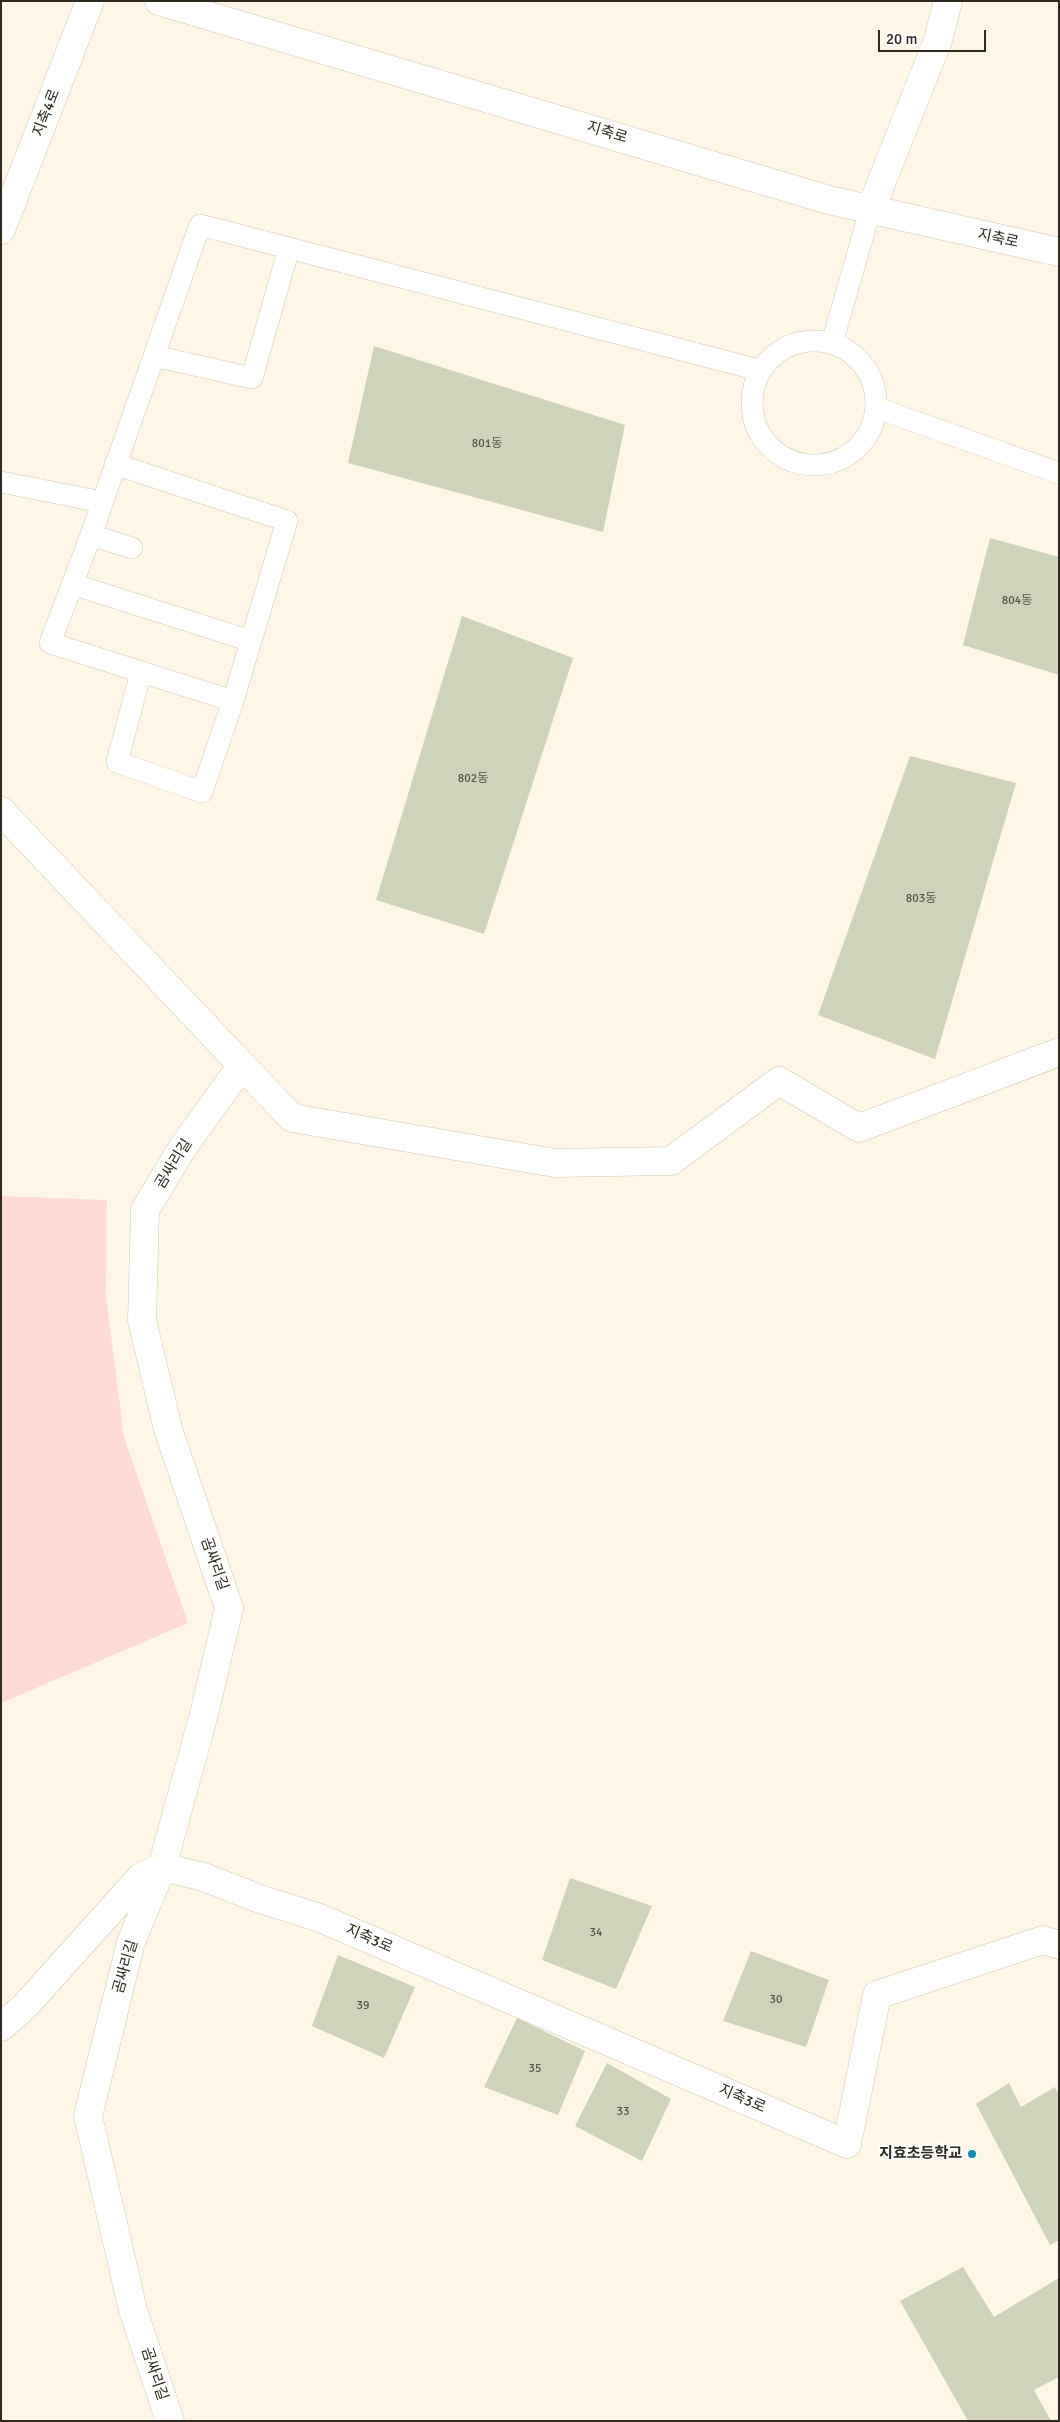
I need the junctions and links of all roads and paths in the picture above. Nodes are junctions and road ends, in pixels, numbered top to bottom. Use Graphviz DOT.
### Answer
graph roads {
  1 [pos="90,1"];
  2 [pos="159,1"];
  3 [pos="948,1"];
  4 [pos="870,211"];
  5 [pos="2,226"];
  6 [pos="289,248"];
  7 [pos="1059,252"];
  8 [pos="832,343"];
  9 [pos="154,356"];
  10 [pos="758,370"];
  11 [pos="877,408"];
  12 [pos="115,464"];
  13 [pos="1059,474"];
  14 [pos="1,482"];
  15 [pos="102,502"];
  16 [pos="91,535"];
  17 [pos="132,548"];
  18 [pos="72,584"];
  19 [pos="251,641"];
  20 [pos="141,672"];
  21 [pos="233,702"];
  22 [pos="1,810"];
  23 [pos="1059,1052"];
  24 [pos="242,1065"];
  25 [pos="162,1867"];
  26 [pos="1059,1945"];
  27 [pos="1,2027"];
  28 [pos="170,2421"];
  1 -- 5 [label="street, 지축4로"];
  2 -- 4 [label="street, 지축로"];
  3 -- 4 [label="street"];
  4 -- 7 [label="street, 지축로"];
  4 -- 8 [label="lane"];
  6 -- 9 [label="lane"];
  6 -- 9 [label="lane"];
  6 -- 10 [label="lane"];
  8 -- 10 [label="lane"];
  8 -- 11 [label="lane"];
  9 -- 12 [label="lane"];
  10 -- 11 [label="lane"];
  11 -- 13 [label="lane"];
  12 -- 15 [label="lane"];
  12 -- 19 [label="lane"];
  14 -- 15 [label="lane"];
  15 -- 16 [label="lane"];
  16 -- 17 [label="lane"];
  16 -- 18 [label="lane"];
  18 -- 19 [label="lane"];
  18 -- 20 [label="lane"];
  19 -- 21 [label="lane"];
  20 -- 21 [label="lane"];
  20 -- 21 [label="lane"];
  22 -- 24 [label="street"];
  23 -- 24 [label="street"];
  24 -- 25 [label="street, 곰싸리길"];
  25 -- 26 [label="street, 지축3로"];
  25 -- 27 [label="street"];
  25 -- 28 [label="street, 곰싸리길"];
}
